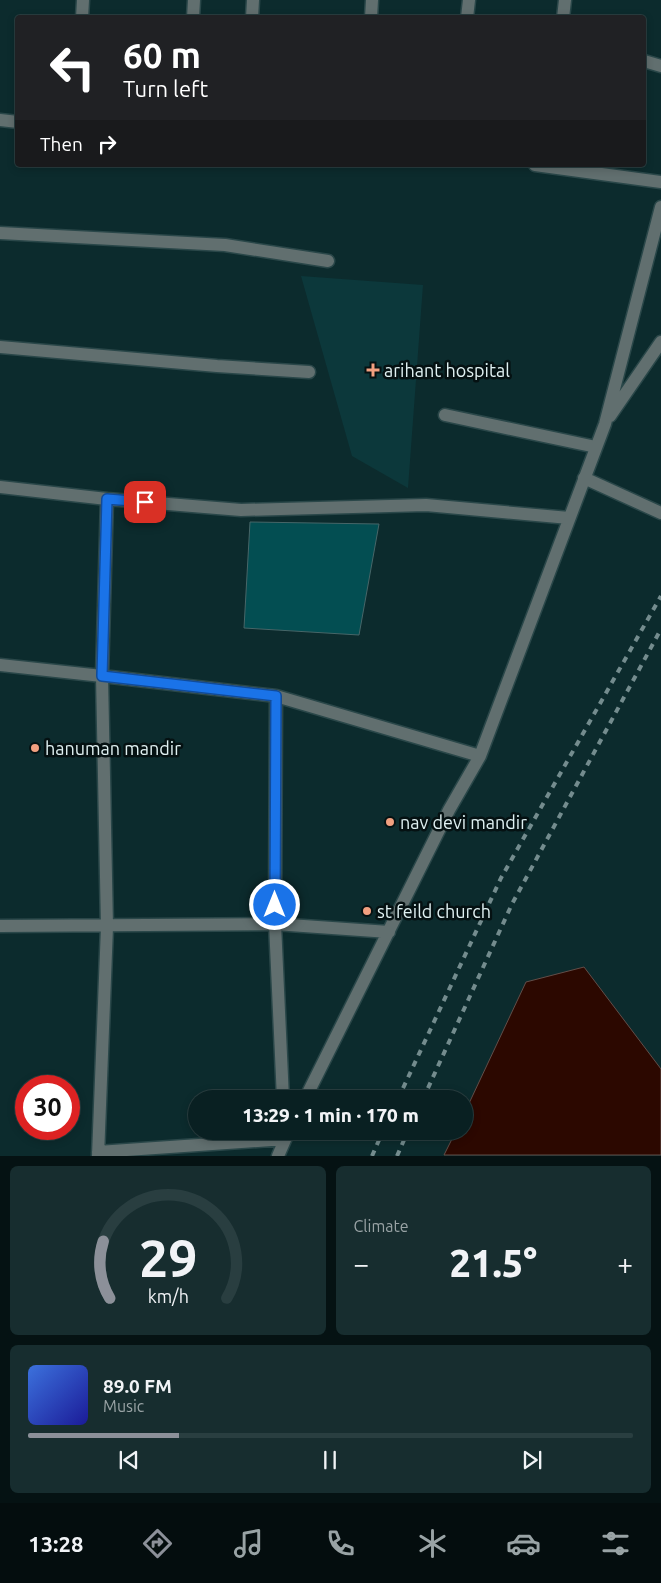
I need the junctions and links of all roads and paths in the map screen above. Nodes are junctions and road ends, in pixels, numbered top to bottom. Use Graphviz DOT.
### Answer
graph roads {
  1 [pos="82,0"];
  2 [pos="194,0"];
  3 [pos="252,0"];
  4 [pos="372,0"];
  5 [pos="469,0"];
  6 [pos="565,0"];
  7 [pos="82,15"];
  8 [pos="193,15"];
  9 [pos="252,15"];
  10 [pos="374,15"];
  11 [pos="467,15"];
  12 [pos="563,15"];
  13 [pos="646,62"];
  14 [pos="661,66"];
  15 [pos="0,120"];
  16 [pos="15,122"];
  17 [pos="550,167"];
  18 [pos="661,182"];
  19 [pos="661,208"];
  20 [pos="0,233"];
  21 [pos="328,260"];
  22 [pos="661,342"];
  23 [pos="0,347"];
  24 [pos="309,372"];
  25 [pos="445,415"];
  26 [pos="604,424"];
  27 [pos="596,447"];
  28 [pos="584,478"];
  29 [pos="0,488"];
  30 [pos="107,499"];
  31 [pos="661,512"];
  32 [pos="570,518"];
  33 [pos="0,665"];
  34 [pos="102,676"];
  35 [pos="276,696"];
  36 [pos="480,756"];
  37 [pos="275,924"];
  38 [pos="0,926"];
  39 [pos="107,927"];
  40 [pos="388,932"];
  41 [pos="283,1090"];
  42 [pos="309,1090"];
  43 [pos="230,1140"];
  44 [pos="284,1140"];
  45 [pos="98,1154"];
  46 [pos="278,1156"];
  1 -- 7 [label="street"];
  2 -- 8 [label="street"];
  3 -- 9 [label="street"];
  4 -- 10 [label="street"];
  5 -- 11 [label="street"];
  6 -- 12 [label="street"];
  13 -- 14 [label="street"];
  15 -- 16 [label="street"];
  17 -- 18 [label="street"];
  19 -- 26 [label="street"];
  20 -- 21 [label="street"];
  22 -- 26 [label="street"];
  23 -- 24 [label="street"];
  25 -- 27 [label="street"];
  26 -- 27 [label="street"];
  27 -- 28 [label="street"];
  28 -- 31 [label="street"];
  28 -- 32 [label="street"];
  29 -- 30 [label="street"];
  30 -- 32 [label="street"];
  30 -- 34 [label="street"];
  32 -- 36 [label="street"];
  33 -- 34 [label="street"];
  34 -- 35 [label="street"];
  34 -- 39 [label="street"];
  35 -- 36 [label="street"];
  35 -- 37 [label="street"];
  36 -- 40 [label="street"];
  37 -- 39 [label="street"];
  37 -- 40 [label="street"];
  37 -- 41 [label="street"];
  38 -- 39 [label="street"];
  39 -- 45 [label="street"];
  40 -- 42 [label="street"];
  43 -- 45 [label="street"];
  44 -- 46 [label="street"];
}
